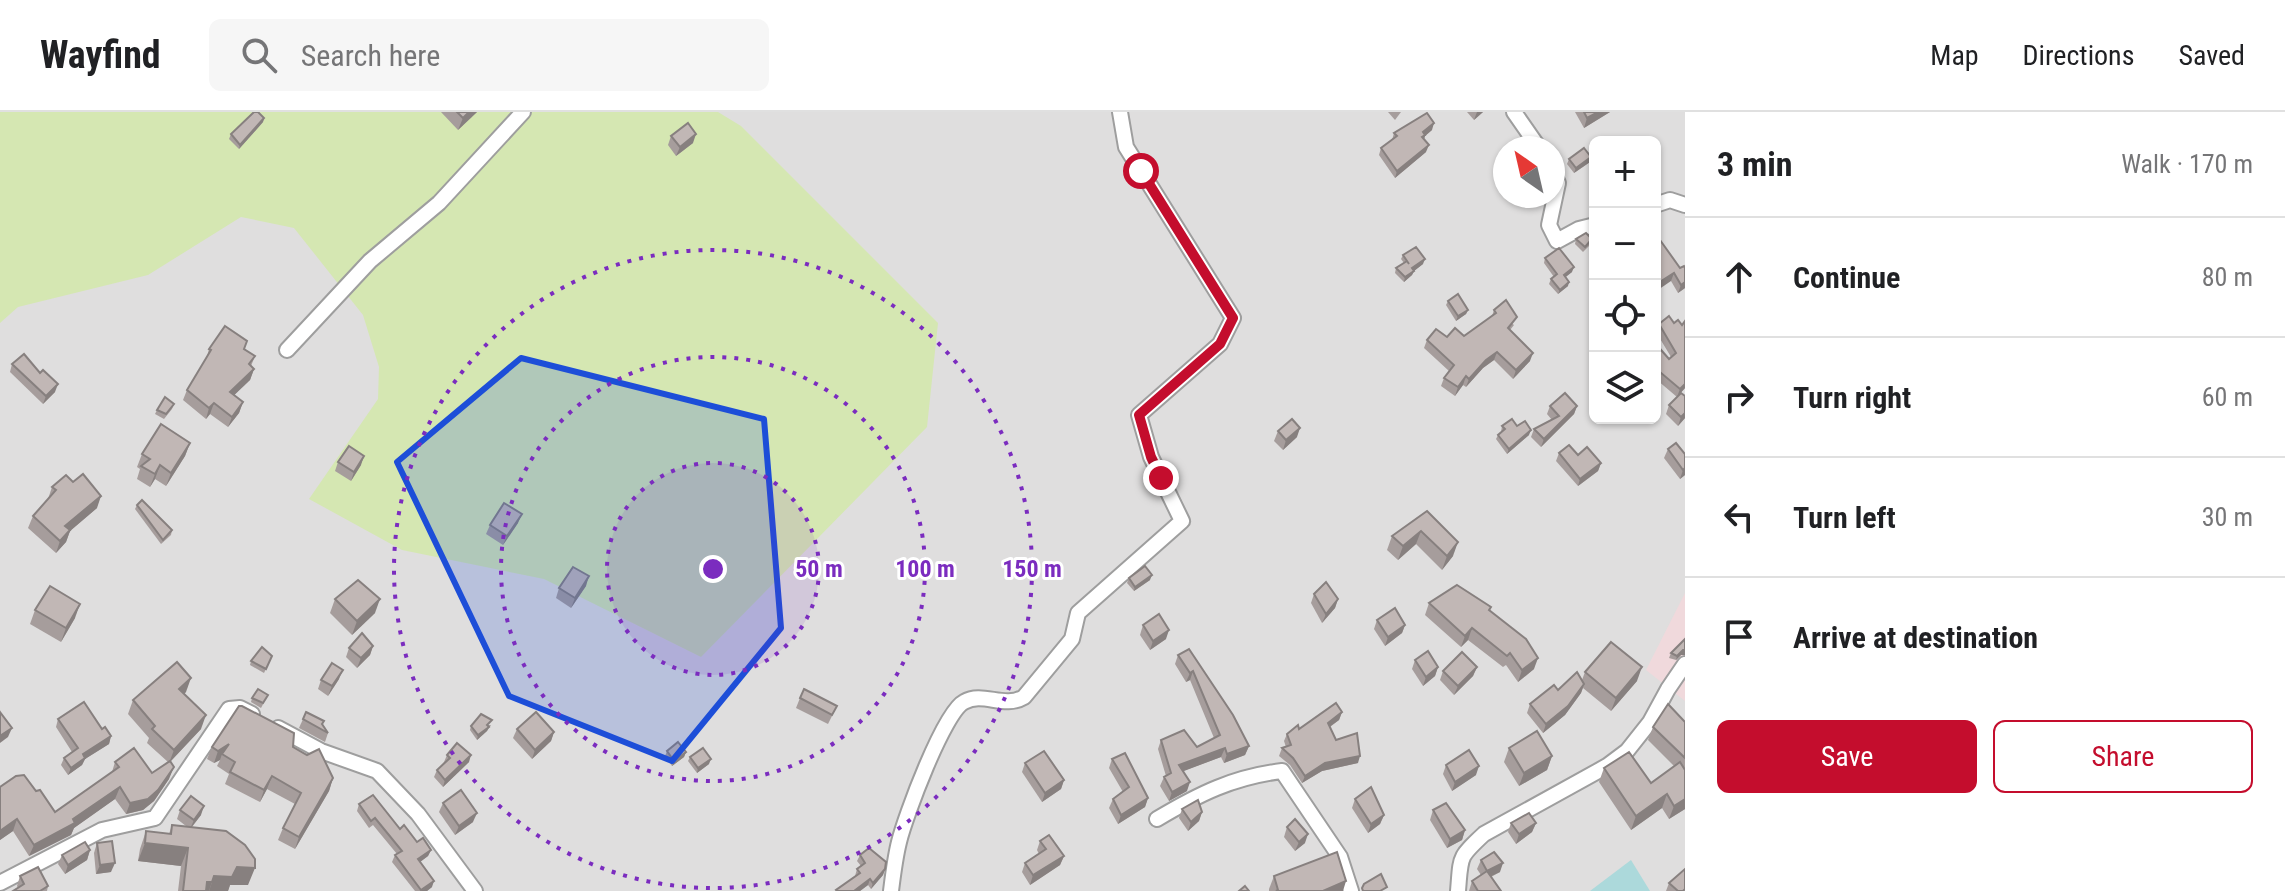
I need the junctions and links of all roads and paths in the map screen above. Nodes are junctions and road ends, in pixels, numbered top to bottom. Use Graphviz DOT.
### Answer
graph roads {
  1 [pos="523,112"];
  2 [pos="1120,112"];
  3 [pos="1514,112"];
  4 [pos="1531,136"];
  5 [pos="1661,203"];
  6 [pos="1685,205"];
  7 [pos="1553,208"];
  8 [pos="1589,226"];
  9 [pos="287,350"];
  10 [pos="1685,664"];
  11 [pos="1157,819"];
  12 [pos="0,883"];
  13 [pos="475,891"];
  14 [pos="891,891"];
  15 [pos="1351,891"];
  16 [pos="1458,891"];
  1 -- 9 [label="street"];
  2 -- 14 [label="street"];
  3 -- 4 [label="street"];
  5 -- 6 [label="street"];
  7 -- 8 [label="street"];
  10 -- 16 [label="street"];
  11 -- 15 [label="street"];
  12 -- 13 [label="street"];
}
